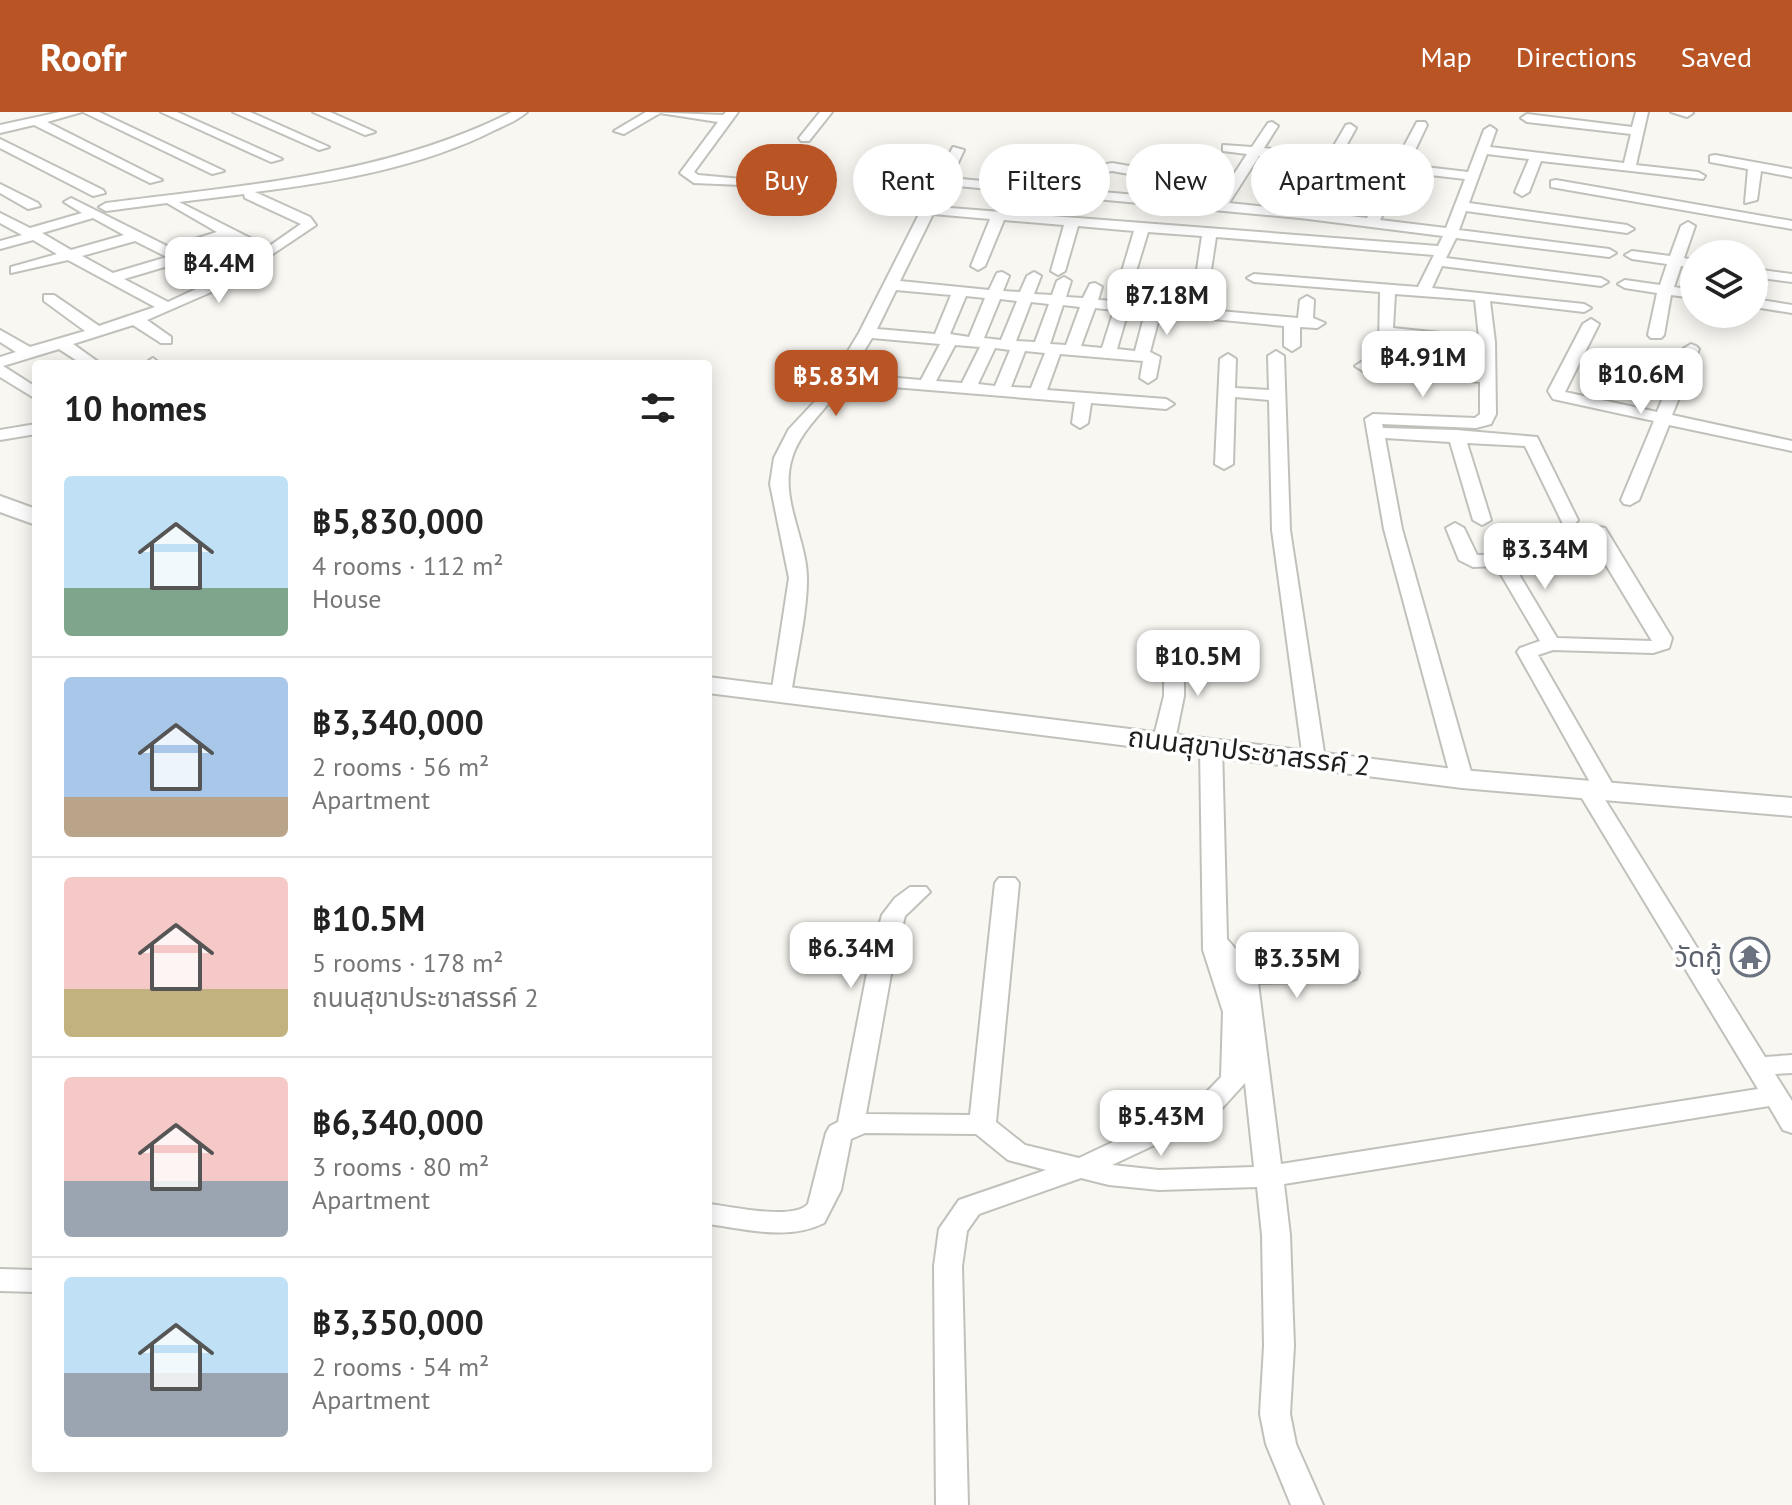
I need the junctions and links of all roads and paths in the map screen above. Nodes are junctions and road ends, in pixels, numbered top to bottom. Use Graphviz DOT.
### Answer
graph roads {
  1 [pos="76,112"];
  2 [pos="89,112"];
  3 [pos="167,112"];
  4 [pos="239,112"];
  5 [pos="319,112"];
  6 [pos="521,112"];
  7 [pos="655,112"];
  8 [pos="666,112"];
  9 [pos="826,112"];
  10 [pos="1642,112"];
  11 [pos="1677,112"];
  12 [pos="1687,113"];
  13 [pos="729,115"];
  14 [pos="1527,118"];
  15 [pos="35,121"];
  16 [pos="1421,125"];
  17 [pos="1272,126"];
  18 [pos="1350,128"];
  19 [pos="0,129"];
  20 [pos="1490,130"];
  21 [pos="620,131"];
  22 [pos="1638,131"];
  23 [pos="369,132"];
  24 [pos="805,138"];
  25 [pos="1559,140"];
  26 [pos="0,143"];
  27 [pos="1260,144"];
  28 [pos="1340,144"];
  29 [pos="1412,144"];
  30 [pos="323,147"];
  31 [pos="1482,150"];
  32 [pos="276,159"];
  33 [pos="1251,159"];
  34 [pos="1715,159"];
  35 [pos="1534,161"];
  36 [pos="1755,166"];
  37 [pos="1629,168"];
  38 [pos="217,171"];
  39 [pos="1434,172"];
  40 [pos="1591,172"];
  41 [pos="1792,173"];
  42 [pos="1472,176"];
  43 [pos="1698,176"];
  44 [pos="155,180"];
  45 [pos="736,182"];
  46 [pos="1235,183"];
  47 [pos="1556,184"];
  48 [pos="0,188"];
  49 [pos="1522,192"];
  50 [pos="98,193"];
  51 [pos="250,195"];
  52 [pos="1750,200"];
  53 [pos="71,202"];
  54 [pos="173,204"];
  55 [pos="33,206"];
  56 [pos="1460,206"];
  57 [pos="99,211"];
  58 [pos="926,216"];
  59 [pos="999,216"];
  60 [pos="1009,216"];
  61 [pos="1316,216"];
  62 [pos="1376,216"];
  63 [pos="0,217"];
  64 [pos="1072,222"];
  65 [pos="1372,223"];
  66 [pos="1792,225"];
  67 [pos="1688,226"];
  68 [pos="1142,228"];
  69 [pos="1627,229"];
  70 [pos="229,233"];
  71 [pos="34,234"];
  72 [pos="1209,234"];
  73 [pos="1451,234"];
  74 [pos="136,236"];
  75 [pos="0,245"];
  76 [pos="269,253"];
  77 [pos="1609,253"];
  78 [pos="73,254"];
  79 [pos="173,255"];
  80 [pos="1632,255"];
  81 [pos="1440,256"];
  82 [pos="1675,261"];
  83 [pos="1680,262"];
  84 [pos="978,266"];
  85 [pos="16,270"];
  86 [pos="963,274"];
  87 [pos="1768,275"];
  88 [pos="1002,276"];
  89 [pos="1034,276"];
  90 [pos="114,277"];
  91 [pos="1254,278"];
  92 [pos="1792,278"];
  93 [pos="223,280"];
  94 [pos="1601,282"];
  95 [pos="1625,284"];
  96 [pos="891,285"];
  97 [pos="1388,289"];
  98 [pos="1168,290"];
  99 [pos="1665,290"];
  100 [pos="957,291"];
  101 [pos="1423,291"];
  102 [pos="1680,292"];
  103 [pos="995,294"];
  104 [pos="1092,295"];
  105 [pos="1232,296"];
  106 [pos="1482,296"];
  107 [pos="1025,297"];
  108 [pos="49,298"];
  109 [pos="1058,300"];
  110 [pos="1307,300"];
  111 [pos="1201,305"];
  112 [pos="1768,305"];
  113 [pos="1123,306"];
  114 [pos="168,308"];
  115 [pos="1158,309"];
  116 [pos="1792,309"];
  117 [pos="1227,316"];
  118 [pos="136,320"];
  119 [pos="1304,323"];
  120 [pos="97,332"];
  121 [pos="867,333"];
  122 [pos="0,335"];
  123 [pos="1656,335"];
  124 [pos="945,339"];
  125 [pos="166,340"];
  126 [pos="59,342"];
  127 [pos="1487,342"];
  128 [pos="998,343"];
  129 [pos="1047,348"];
  130 [pos="1691,349"];
  131 [pos="1080,350"];
  132 [pos="29,353"];
  133 [pos="1113,353"];
  134 [pos="1141,356"];
  135 [pos="1228,359"];
  136 [pos="87,360"];
  137 [pos="0,362"];
  138 [pos="1363,366"];
  139 [pos="0,370"];
  140 [pos="1080,372"];
  141 [pos="1113,376"];
  142 [pos="840,378"];
  143 [pos="1148,378"];
  144 [pos="1486,378"];
  145 [pos="926,385"];
  146 [pos="973,388"];
  147 [pos="32,391"];
  148 [pos="1008,391"];
  149 [pos="1227,392"];
  150 [pos="1044,394"];
  151 [pos="1277,396"];
  152 [pos="1084,397"];
  153 [pos="1117,400"];
  154 [pos="1166,404"];
  155 [pos="970,408"];
  156 [pos="1010,413"];
  157 [pos="1045,416"];
  158 [pos="1113,418"];
  159 [pos="1662,418"];
  160 [pos="1080,423"];
  161 [pos="32,430"];
  162 [pos="1377,433"];
  163 [pos="0,435"];
  164 [pos="1456,435"];
  165 [pos="1792,446"];
  166 [pos="1224,464"];
  167 [pos="1630,500"];
  168 [pos="0,503"];
  169 [pos="32,516"];
  170 [pos="1482,520"];
  171 [pos="1569,520"];
  172 [pos="1455,528"];
  173 [pos="1599,532"];
  174 [pos="1612,559"];
  175 [pos="1502,561"];
  176 [pos="1551,644"];
  177 [pos="1174,650"];
  178 [pos="712,686"];
  179 [pos="781,695"];
  180 [pos="1164,740"];
  181 [pos="1211,746"];
  182 [pos="1314,759"];
  183 [pos="1462,779"];
  184 [pos="1597,791"];
  185 [pos="1789,812"];
  186 [pos="1007,883"];
  187 [pos="918,892"];
  188 [pos="1215,941"];
  189 [pos="1347,973"];
  190 [pos="1245,975"];
  191 [pos="1792,1064"];
  192 [pos="1759,1067"];
  193 [pos="1776,1096"];
  194 [pos="1792,1123"];
  195 [pos="982,1125"];
  196 [pos="851,1126"];
  197 [pos="1084,1167"];
  198 [pos="1269,1176"];
  199 [pos="712,1214"];
  200 [pos="0,1280"];
  201 [pos="32,1281"];
  202 [pos="952,1505"];
  203 [pos="1307,1505"];
  1 -- 15 [label="street"];
  2 -- 38 [label="street"];
  3 -- 32 [label="street"];
  4 -- 30 [label="street"];
  5 -- 23 [label="street"];
  6 -- 57 [label="street"];
  7 -- 21 [label="street"];
  8 -- 13 [label="street"];
  9 -- 24 [label="street"];
  10 -- 22 [label="street"];
  11 -- 12 [label="street"];
  13 -- 45 [label="street"];
  14 -- 25 [label="street"];
  15 -- 19 [label="street"];
  15 -- 44 [label="street"];
  16 -- 29 [label="street"];
  17 -- 27 [label="street"];
  18 -- 28 [label="street"];
  20 -- 31 [label="street"];
  22 -- 25 [label="street"];
  22 -- 37 [label="street"];
  25 -- 35 [label="street"];
  25 -- 37 [label="street"];
  26 -- 50 [label="street"];
  31 -- 35 [label="street"];
  31 -- 42 [label="street"];
  33 -- 46 [label="street"];
  34 -- 36 [label="street"];
  35 -- 40 [label="street"];
  35 -- 49 [label="street"];
  36 -- 41 [label="street"];
  36 -- 52 [label="street"];
  37 -- 43 [label="street"];
  39 -- 42 [label="street"];
  42 -- 56 [label="street"];
  47 -- 66 [label="street"];
  48 -- 55 [label="street"];
  51 -- 76 [label="street"];
  53 -- 57 [label="street"];
  54 -- 70 [label="street"];
  56 -- 69 [label="street"];
  56 -- 73 [label="street"];
  57 -- 71 [label="street"];
  57 -- 74 [label="street"];
  58 -- 96 [label="street"];
  59 -- 84 [label="street"];
  60 -- 64 [label="street"];
  61 -- 65 [label="street"];
  62 -- 65 [label="street"];
  63 -- 71 [label="street"];
  64 -- 68 [label="street"];
  64 -- 109 [label="street"];
  65 -- 73 [label="street"];
  67 -- 82 [label="street"];
  68 -- 72 [label="street"];
  68 -- 113 [label="street"];
  70 -- 76 [label="street"];
  70 -- 79 [label="street"];
  71 -- 75 [label="street"];
  71 -- 78 [label="street"];
  72 -- 81 [label="street"];
  72 -- 111 [label="street"];
  73 -- 77 [label="street"];
  73 -- 81 [label="street"];
  74 -- 78 [label="street"];
  74 -- 79 [label="street"];
  76 -- 93 [label="street"];
  78 -- 85 [label="street"];
  78 -- 90 [label="street"];
  79 -- 90 [label="street"];
  79 -- 93 [label="street"];
  80 -- 82 [label="street"];
  81 -- 94 [label="street"];
  81 -- 101 [label="street"];
  82 -- 83 [label="street"];
  82 -- 99 [label="street"];
  86 -- 100 [label="street"];
  87 -- 92 [label="street"];
  88 -- 103 [label="street"];
  89 -- 107 [label="street"];
  90 -- 114 [label="street"];
  91 -- 97 [label="street"];
  93 -- 114 [label="street"];
  95 -- 99 [label="street"];
  96 -- 100 [label="street"];
  96 -- 121 [label="street"];
  97 -- 101 [label="street"];
  97 -- 127 [label="street"];
  98 -- 115 [label="street"];
  99 -- 102 [label="street"];
  99 -- 123 [label="street"];
  100 -- 103 [label="street"];
  100 -- 124 [label="street"];
  101 -- 106 [label="street"];
  103 -- 107 [label="street"];
  103 -- 128 [label="street"];
  104 -- 109 [label="street"];
  104 -- 113 [label="street"];
  104 -- 131 [label="street"];
  105 -- 117 [label="street"];
  106 -- 127 [label="street"];
  106 -- 159 [label="street"];
  107 -- 109 [label="street"];
  107 -- 128 [label="street"];
  108 -- 120 [label="street"];
  109 -- 129 [label="street"];
  110 -- 119 [label="street"];
  111 -- 115 [label="street"];
  111 -- 117 [label="street"];
  112 -- 116 [label="street"];
  113 -- 115 [label="street"];
  113 -- 133 [label="street"];
  114 -- 118 [label="street"];
  115 -- 134 [label="street"];
  117 -- 119 [label="street"];
  118 -- 120 [label="street"];
  118 -- 125 [label="street"];
  119 -- 151 [label="street"];
  120 -- 126 [label="street"];
  121 -- 124 [label="street"];
  121 -- 142 [label="street"];
  122 -- 132 [label="street"];
  124 -- 128 [label="street"];
  124 -- 145 [label="street"];
  126 -- 132 [label="street"];
  126 -- 136 [label="street"];
  127 -- 144 [label="street"];
  128 -- 129 [label="street"];
  128 -- 146 [label="street"];
  128 -- 148 [label="street"];
  129 -- 131 [label="street"];
  129 -- 150 [label="street"];
  130 -- 159 [label="street"];
  131 -- 133 [label="street"];
  131 -- 140 [label="street"];
  132 -- 137 [label="street"];
  133 -- 134 [label="street"];
  133 -- 141 [label="street"];
  134 -- 143 [label="street"];
  135 -- 149 [label="street"];
  138 -- 144 [label="street"];
  139 -- 147 [label="street"];
  142 -- 145 [label="street"];
  142 -- 179 [label="street"];
  144 -- 162 [label="street"];
  145 -- 146 [label="street"];
  146 -- 148 [label="street"];
  146 -- 155 [label="street"];
  148 -- 150 [label="street"];
  148 -- 156 [label="street"];
  149 -- 151 [label="street"];
  149 -- 166 [label="street"];
  150 -- 152 [label="street"];
  150 -- 157 [label="street"];
  151 -- 182 [label="street"];
  152 -- 153 [label="street"];
  152 -- 160 [label="street"];
  153 -- 154 [label="street"];
  153 -- 158 [label="street"];
  159 -- 165 [label="street"];
  159 -- 167 [label="street"];
  161 -- 163 [label="street"];
  162 -- 164 [label="street"];
  162 -- 183 [label="street"];
  164 -- 170 [label="street"];
  164 -- 171 [label="street"];
  168 -- 169 [label="street"];
  172 -- 175 [label="street"];
  173 -- 174 [label="street"];
  174 -- 175 [label="street"];
  174 -- 176 [label="street"];
  175 -- 176 [label="street"];
  176 -- 184 [label="street"];
  177 -- 180 [label="street"];
  178 -- 179 [label="street, ถนนสุขาประชาสรรค์ 2"];
  179 -- 180 [label="street, ถนนสุขาประชาสรรค์ 2"];
  180 -- 181 [label="street, ถนนสุขาประชาสรรค์ 2"];
  181 -- 182 [label="street, ถนนสุขาประชาสรรค์ 2"];
  181 -- 188 [label="street"];
  182 -- 183 [label="street, ถนนสุขาประชาสรรค์ 2"];
  183 -- 184 [label="street, ถนนสุขาประชาสรรค์ 2"];
  184 -- 185 [label="street, ถนนสุขาประชาสรรค์ 2"];
  184 -- 192 [label="street"];
  186 -- 195 [label="street"];
  187 -- 196 [label="street"];
  188 -- 190 [label="street"];
  188 -- 197 [label="street"];
  189 -- 190 [label="street"];
  190 -- 198 [label="street"];
  191 -- 192 [label="street"];
  192 -- 193 [label="street"];
  193 -- 194 [label="street"];
  193 -- 198 [label="street"];
  195 -- 196 [label="street"];
  195 -- 197 [label="street"];
  196 -- 199 [label="street"];
  197 -- 198 [label="street"];
  197 -- 202 [label="street"];
  198 -- 203 [label="street"];
  200 -- 201 [label="street"];
}
